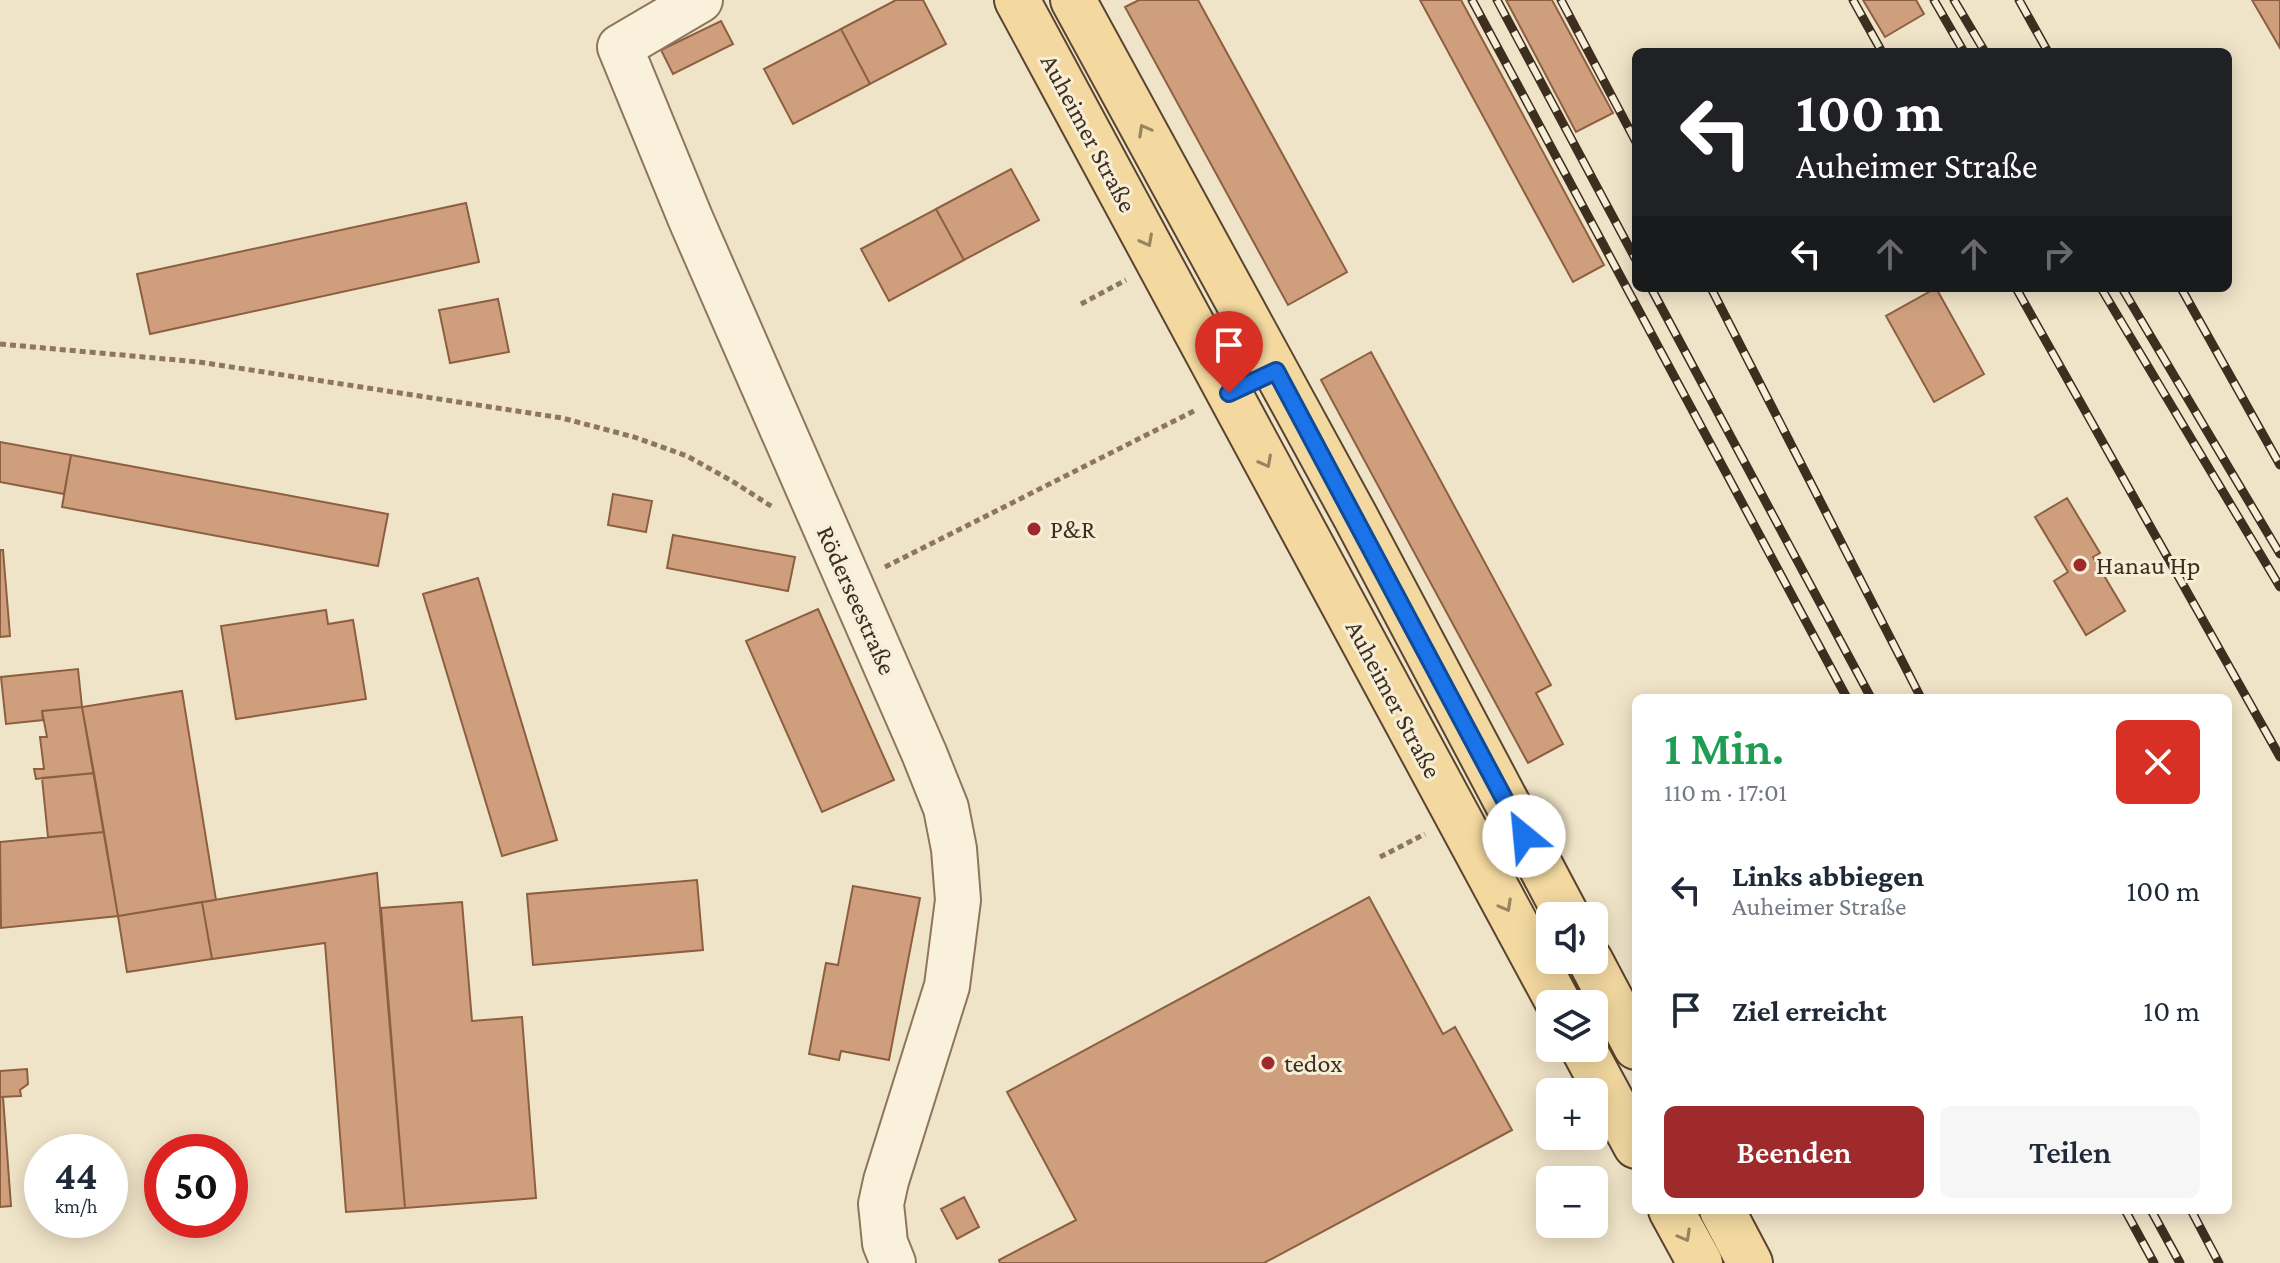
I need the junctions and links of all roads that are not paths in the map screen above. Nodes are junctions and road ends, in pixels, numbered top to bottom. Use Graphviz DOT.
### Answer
graph roads {
  1 [pos="700,0"];
  2 [pos="1017,0"];
  3 [pos="1073,0"];
  4 [pos="1276,371"];
  5 [pos="1229,393"];
  6 [pos="1560,902"];
  7 [pos="1597,974"];
  8 [pos="1551,990"];
  9 [pos="1632,1039"];
  10 [pos="1591,1062"];
  11 [pos="1632,1139"];
  12 [pos="1673,1214"];
  13 [pos="1724,1214"];
  14 [pos="893,1263"];
  15 [pos="1700,1263"];
  16 [pos="1750,1263"];
  1 -- 14 [label="street, Röderseestraße"];
  2 -- 5 [label="main road, Auheimer Straße, one-way"];
  4 -- 3 [label="main road, Auheimer Straße, one-way"];
  4 -- 5 [label="street"];
  4 -- 6 [label="main road, Auheimer Straße"];
  5 -- 8 [label="main road, Auheimer Straße, one-way"];
  7 -- 9 [label="main road"];
  10 -- 11 [label="main road"];
  12 -- 15 [label="main road, one-way"];
  13 -- 16 [label="main road"];
}
